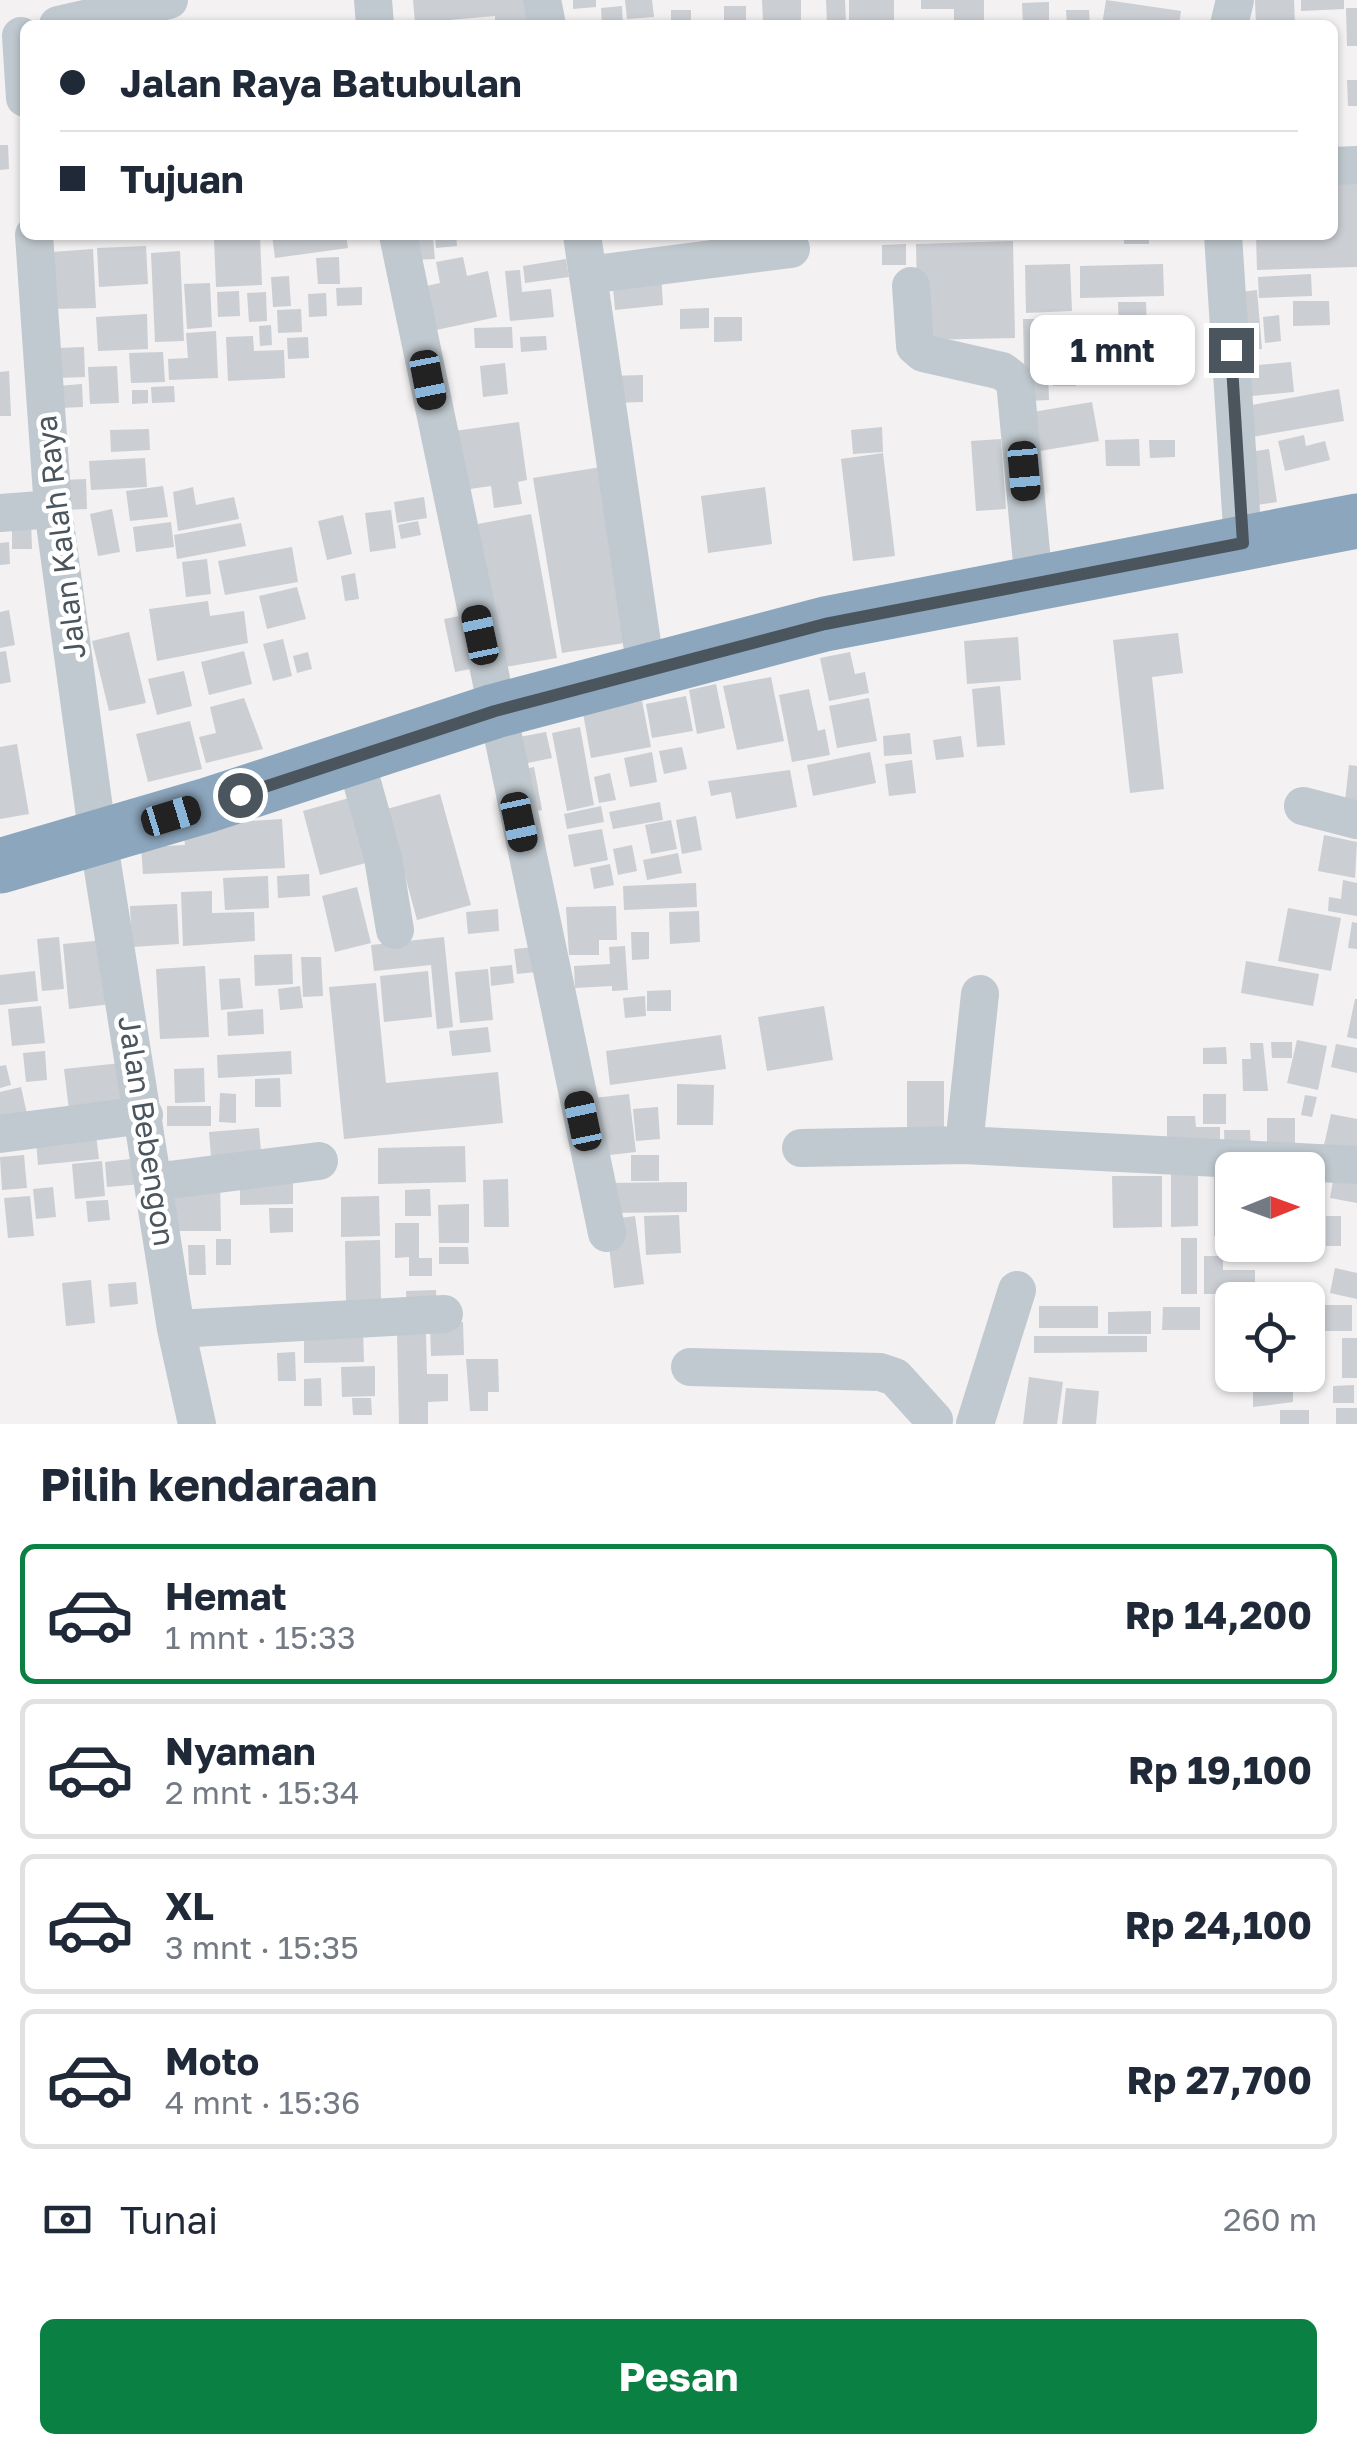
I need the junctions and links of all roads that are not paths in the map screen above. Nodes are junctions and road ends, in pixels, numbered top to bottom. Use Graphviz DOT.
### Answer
graph roads {
  1 [pos="169,0"];
  2 [pos="75,14"];
  3 [pos="15,36"];
  4 [pos="20,67"];
  5 [pos="34,240"];
  6 [pos="399,240"];
  7 [pos="583,240"];
  8 [pos="1223,240"];
  9 [pos="791,249"];
  10 [pos="588,275"];
  11 [pos="911,286"];
  12 [pos="52,508"];
  13 [pos="0,512"];
  14 [pos="1357,521"];
  15 [pos="1243,543"];
  16 [pos="1034,584"];
  17 [pos="646,670"];
  18 [pos="495,711"];
  19 [pos="355,757"];
  20 [pos="1303,806"];
  21 [pos="1357,820"];
  22 [pos="98,838"];
  23 [pos="0,866"];
  24 [pos="395,930"];
  25 [pos="980,994"];
  26 [pos="144,1114"];
  27 [pos="0,1134"];
  28 [pos="964,1144"];
  29 [pos="802,1148"];
  30 [pos="319,1161"];
  31 [pos="1357,1165"];
  32 [pos="154,1182"];
  33 [pos="607,1232"];
  34 [pos="1017,1290"];
  35 [pos="444,1314"];
  36 [pos="176,1330"];
  37 [pos="690,1367"];
  38 [pos="943,1423"];
  39 [pos="197,1424"];
  40 [pos="975,1424"];
  1 -- 2 [label="street"];
  3 -- 4 [label="street"];
  5 -- 12 [label="street, Jalan Kalah Raya"];
  6 -- 18 [label="street"];
  7 -- 10 [label="street"];
  8 -- 15 [label="street"];
  9 -- 10 [label="street"];
  10 -- 17 [label="street"];
  11 -- 16 [label="street"];
  12 -- 13 [label="street"];
  12 -- 22 [label="street, Jalan Kalah Raya"];
  14 -- 15 [label="highway"];
  15 -- 16 [label="highway"];
  16 -- 17 [label="highway"];
  17 -- 18 [label="highway"];
  18 -- 19 [label="highway"];
  18 -- 33 [label="street"];
  19 -- 22 [label="highway"];
  19 -- 24 [label="street"];
  20 -- 21 [label="street"];
  22 -- 23 [label="highway"];
  22 -- 26 [label="street, Jalan Bebengon"];
  25 -- 28 [label="street"];
  26 -- 27 [label="street"];
  26 -- 32 [label="street, Jalan Bebengon"];
  28 -- 29 [label="street"];
  28 -- 31 [label="street"];
  30 -- 32 [label="street"];
  32 -- 36 [label="street, Jalan Bebengon"];
  34 -- 40 [label="street"];
  35 -- 36 [label="street"];
  36 -- 39 [label="street, Jalan Bebengon"];
  37 -- 38 [label="street"];
}
